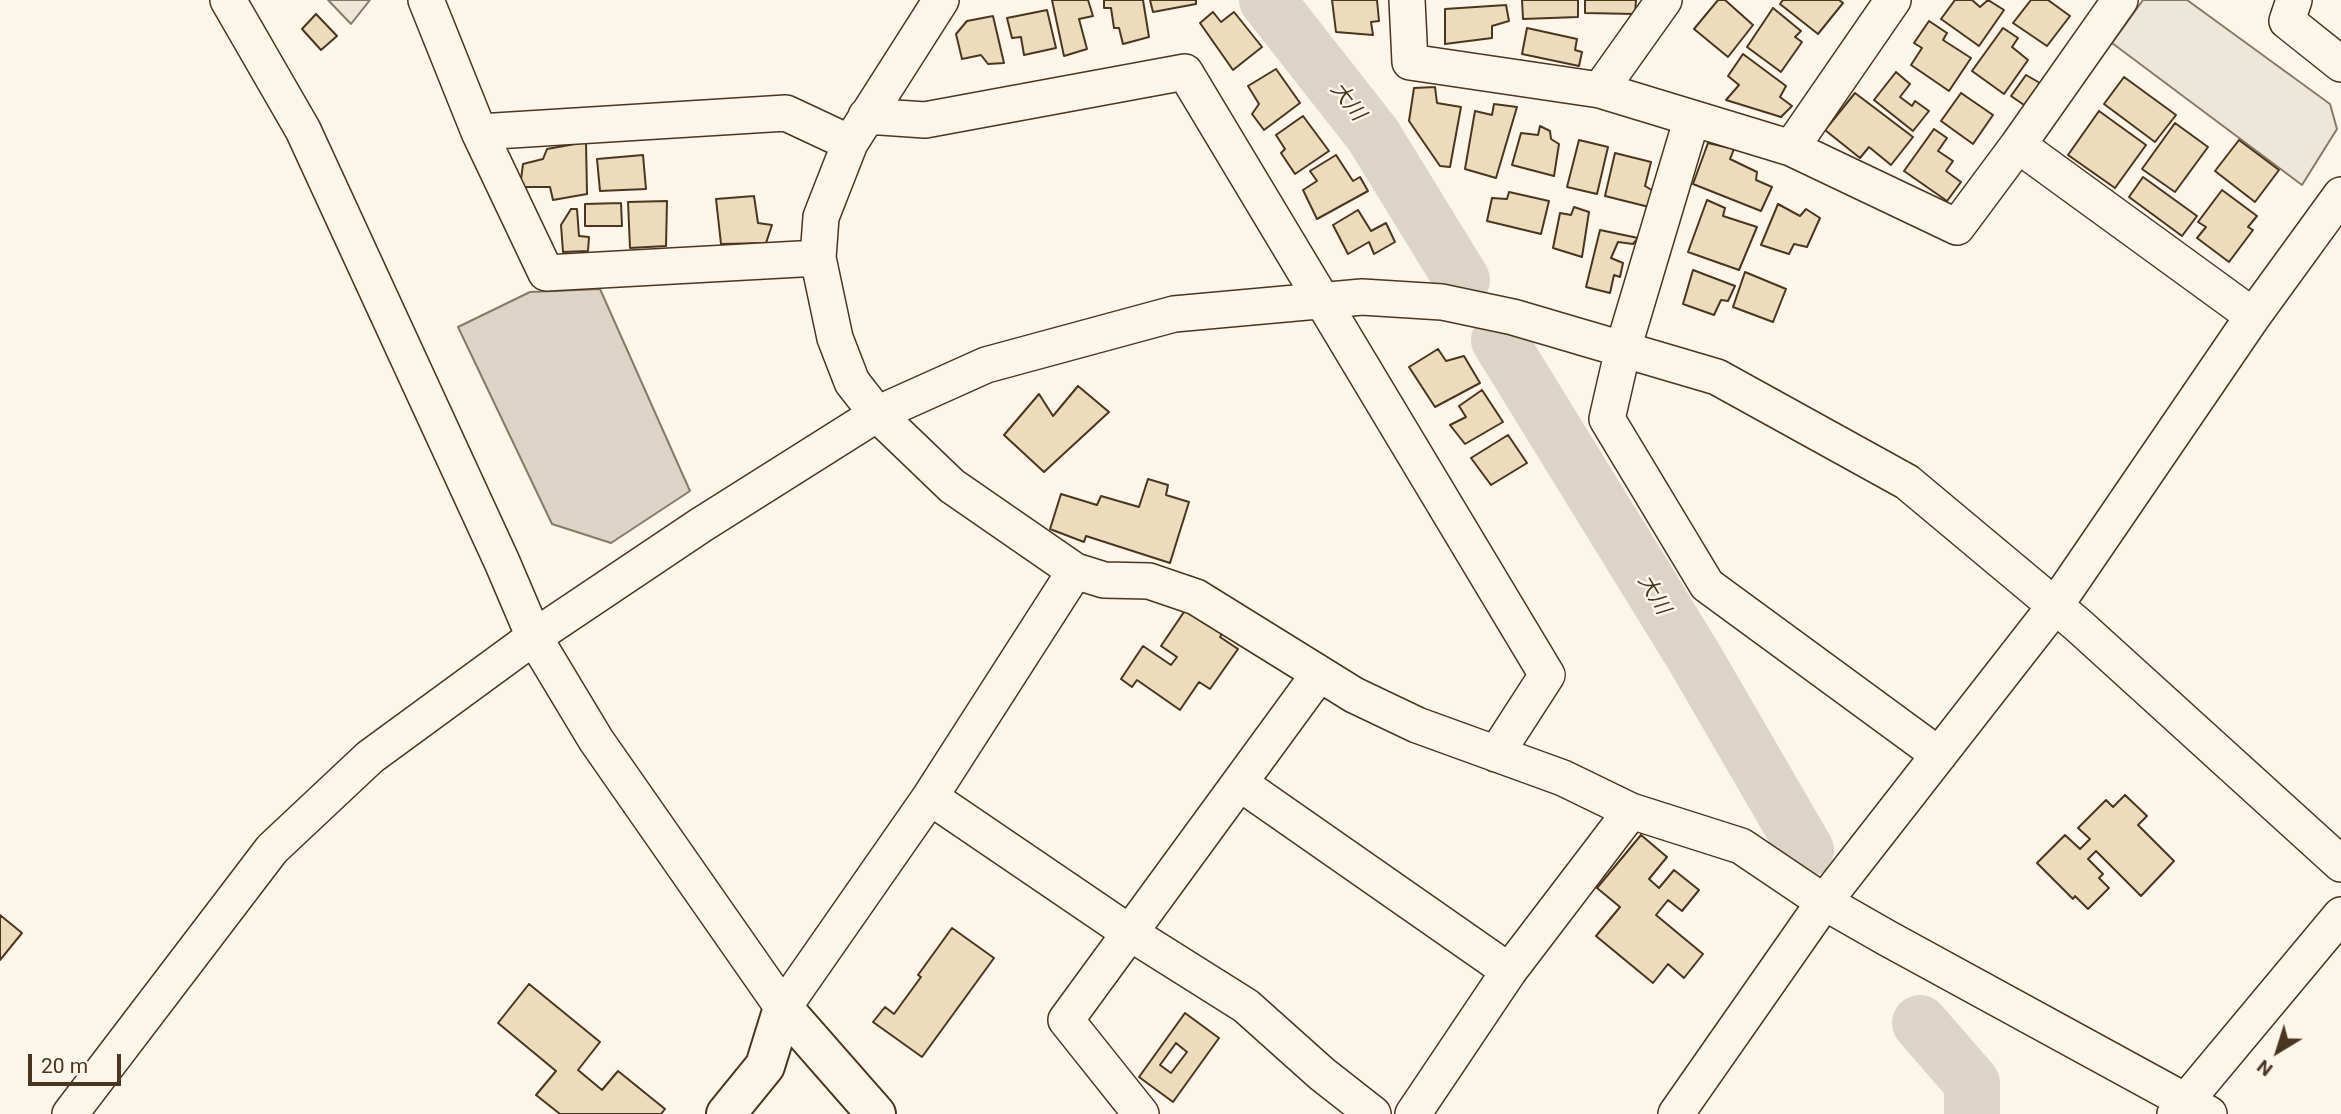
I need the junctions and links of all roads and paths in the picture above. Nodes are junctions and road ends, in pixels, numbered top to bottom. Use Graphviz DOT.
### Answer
graph roads {
  1 [pos="228,0"];
  2 [pos="426,0"];
  3 [pos="941,0"];
  4 [pos="1407,0"];
  5 [pos="1664,0"];
  6 [pos="1893,0"];
  7 [pos="2120,0"];
  8 [pos="2294,0"];
  9 [pos="2341,64"];
  10 [pos="1600,90"];
  11 [pos="1692,118"];
  12 [pos="858,129"];
  13 [pos="479,132"];
  14 [pos="2018,145"];
  15 [pos="1791,148"];
  16 [pos="2341,195"];
  17 [pos="818,258"];
  18 [pos="1320,300"];
  19 [pos="2253,316"];
  20 [pos="1623,349"];
  21 [pos="877,414"];
  22 [pos="1075,571"];
  23 [pos="2055,606"];
  24 [pos="534,637"];
  25 [pos="1319,674"];
  26 [pos="1496,754"];
  27 [pos="1939,755"];
  28 [pos="1241,784"];
  29 [pos="930,797"];
  30 [pos="1631,811"];
  31 [pos="2341,864"];
  32 [pos="1824,902"];
  33 [pos="2341,915"];
  34 [pos="1130,933"];
  35 [pos="1509,971"];
  36 [pos="783,1008"];
  37 [pos="2190,1110"];
  38 [pos="70,1114"];
  39 [pos="726,1114"];
  40 [pos="876,1114"];
  41 [pos="1142,1114"];
  42 [pos="1373,1114"];
  43 [pos="1413,1114"];
  44 [pos="1676,1114"];
  1 -- 24 [label="street"];
  2 -- 13 [label="street"];
  3 -- 12 [label="street"];
  4 -- 10 [label="street"];
  5 -- 10 [label="street"];
  6 -- 15 [label="street"];
  7 -- 14 [label="street"];
  8 -- 9 [label="street"];
  10 -- 11 [label="street"];
  11 -- 15 [label="street"];
  11 -- 20 [label="street"];
  12 -- 13 [label="street"];
  12 -- 17 [label="street"];
  12 -- 18 [label="street"];
  13 -- 17 [label="street"];
  14 -- 15 [label="street"];
  14 -- 19 [label="street"];
  16 -- 19 [label="street"];
  17 -- 21 [label="street"];
  18 -- 20 [label="street"];
  18 -- 21 [label="street"];
  18 -- 26 [label="street"];
  19 -- 23 [label="street"];
  20 -- 23 [label="street"];
  20 -- 27 [label="street"];
  21 -- 22 [label="street"];
  21 -- 24 [label="street"];
  22 -- 25 [label="street"];
  22 -- 29 [label="street"];
  23 -- 27 [label="street"];
  23 -- 31 [label="street"];
  24 -- 36 [label="street"];
  24 -- 38 [label="street"];
  25 -- 26 [label="street"];
  25 -- 28 [label="street"];
  26 -- 30 [label="street"];
  27 -- 32 [label="street"];
  28 -- 34 [label="street"];
  28 -- 35 [label="street"];
  29 -- 34 [label="street"];
  29 -- 36 [label="street"];
  30 -- 32 [label="street"];
  30 -- 35 [label="street"];
  32 -- 37 [label="street"];
  32 -- 44 [label="street"];
  33 -- 37 [label="street"];
  34 -- 41 [label="street"];
  34 -- 42 [label="street"];
  35 -- 43 [label="street"];
  36 -- 39 [label="main road"];
  36 -- 40 [label="main road"];
}
